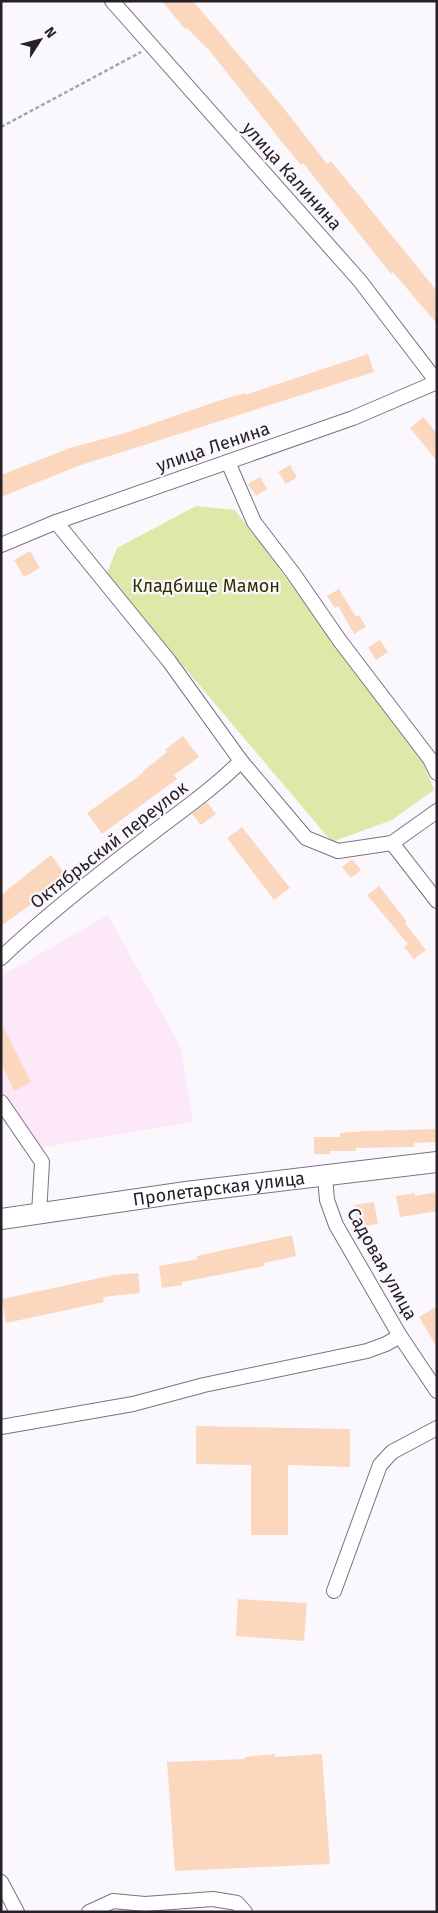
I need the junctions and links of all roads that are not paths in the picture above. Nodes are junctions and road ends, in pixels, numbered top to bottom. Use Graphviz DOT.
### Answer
graph roads {
  1 [pos="112,1"];
  2 [pos="437,382"];
  3 [pos="228,462"];
  4 [pos="56,522"];
  5 [pos="1,545"];
  6 [pos="241,761"];
  7 [pos="437,773"];
  8 [pos="437,811"];
  9 [pos="392,843"];
  10 [pos="437,901"];
  11 [pos="1,958"];
  12 [pos="1,1102"];
  13 [pos="437,1162"];
  14 [pos="324,1176"];
  15 [pos="39,1214"];
  16 [pos="1,1219"];
  17 [pos="400,1336"];
  18 [pos="437,1391"];
  19 [pos="1,1427"];
  20 [pos="437,1428"];
  21 [pos="334,1592"];
  22 [pos="1,1882"];
  23 [pos="17,1912"];
  24 [pos="89,1912"];
  25 [pos="245,1912"];
  1 -- 2 [label="street, улица Калинина"];
  2 -- 3 [label="street, улица Ленина"];
  3 -- 4 [label="street, улица Ленина"];
  3 -- 7 [label="street"];
  4 -- 5 [label="street, улица Ленина"];
  4 -- 6 [label="street"];
  6 -- 9 [label="street"];
  6 -- 11 [label="street, Октябрьский переулок"];
  8 -- 9 [label="street"];
  9 -- 10 [label="street"];
  12 -- 15 [label="street"];
  13 -- 14 [label="street, Пролетарская улица"];
  14 -- 15 [label="street, Пролетарская улица"];
  14 -- 17 [label="street, Садовая улица"];
  15 -- 16 [label="street, Пролетарская улица"];
  17 -- 18 [label="street, Садовая улица"];
  17 -- 19 [label="street"];
  20 -- 21 [label="street"];
  22 -- 23 [label="street"];
  24 -- 25 [label="street"];
}
